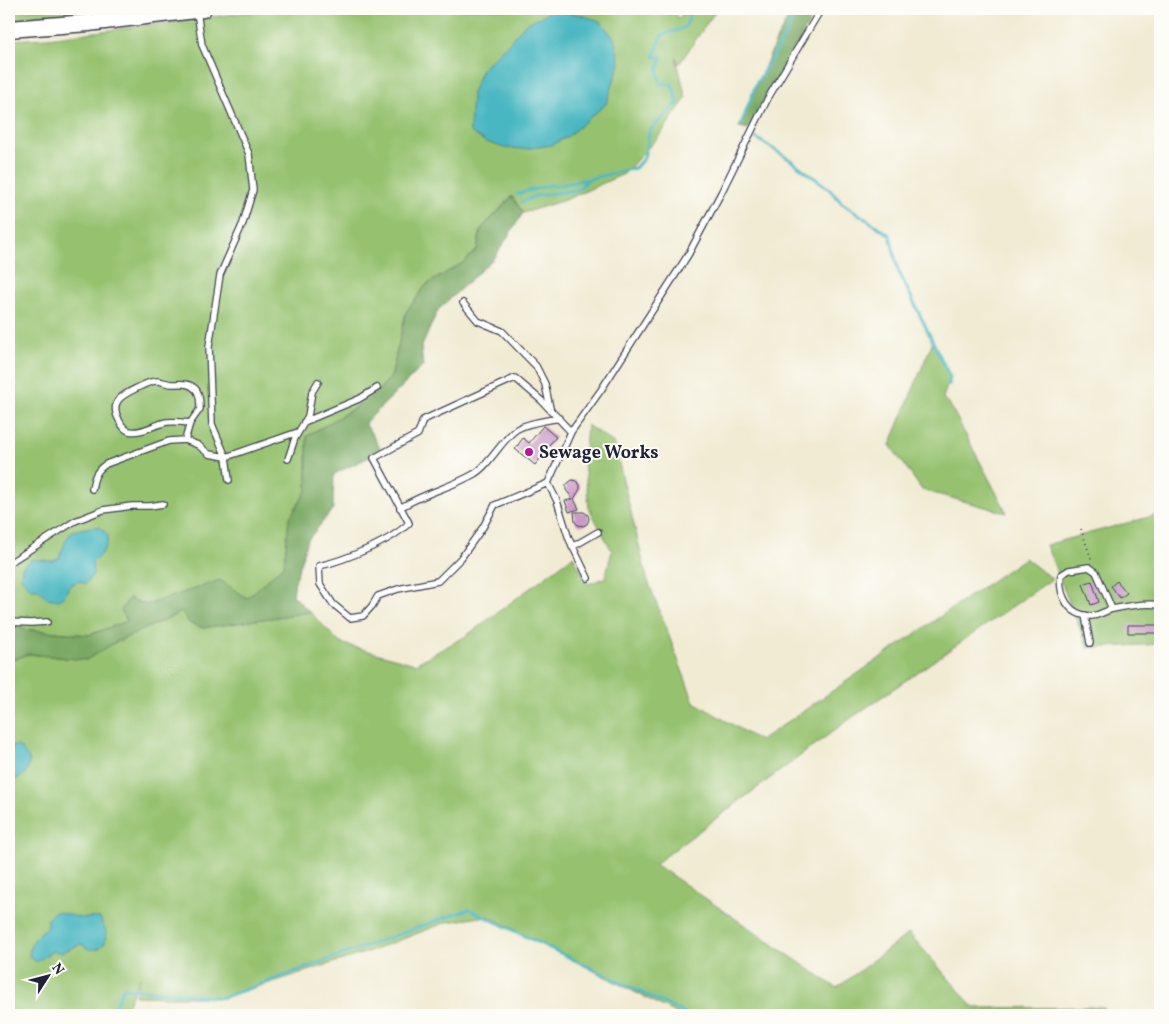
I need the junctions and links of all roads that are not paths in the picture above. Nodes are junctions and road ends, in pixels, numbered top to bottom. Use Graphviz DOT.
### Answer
graph roads {
  1 [pos="200,9"];
  2 [pos="821,9"];
  3 [pos="9,29"];
  4 [pos="463,303"];
  5 [pos="318,382"];
  6 [pos="377,388"];
  7 [pos="550,409"];
  8 [pos="558,418"];
  9 [pos="190,422"];
  10 [pos="304,422"];
  11 [pos="298,432"];
  12 [pos="571,432"];
  13 [pos="185,440"];
  14 [pos="226,458"];
  15 [pos="288,459"];
  16 [pos="229,480"];
  17 [pos="548,483"];
  18 [pos="92,488"];
  19 [pos="163,504"];
  20 [pos="400,508"];
  21 [pos="598,532"];
  22 [pos="572,546"];
  23 [pos="9,563"];
  24 [pos="588,578"];
  25 [pos="1160,604"];
  26 [pos="1112,609"];
  27 [pos="1085,615"];
  28 [pos="9,622"];
  29 [pos="47,622"];
  30 [pos="1090,643"];
  1 -- 3 [label="street"];
  1 -- 14 [label="lane"];
  2 -- 12 [label="lane"];
  4 -- 7 [label="lane"];
  5 -- 10 [label="lane"];
  6 -- 10 [label="lane"];
  7 -- 8 [label="lane"];
  7 -- 20 [label="lane"];
  8 -- 12 [label="lane"];
  8 -- 20 [label="lane"];
  9 -- 9 [label="lane"];
  9 -- 13 [label="lane"];
  10 -- 11 [label="lane"];
  11 -- 14 [label="lane"];
  11 -- 15 [label="lane"];
  12 -- 17 [label="lane"];
  13 -- 14 [label="lane"];
  13 -- 18 [label="lane"];
  14 -- 16 [label="lane"];
  17 -- 20 [label="lane"];
  17 -- 22 [label="lane"];
  19 -- 23 [label="lane"];
  21 -- 22 [label="lane"];
  22 -- 24 [label="lane"];
  25 -- 26 [label="lane"];
  26 -- 27 [label="lane"];
  26 -- 27 [label="lane"];
  27 -- 30 [label="lane"];
  28 -- 29 [label="lane"];
}
